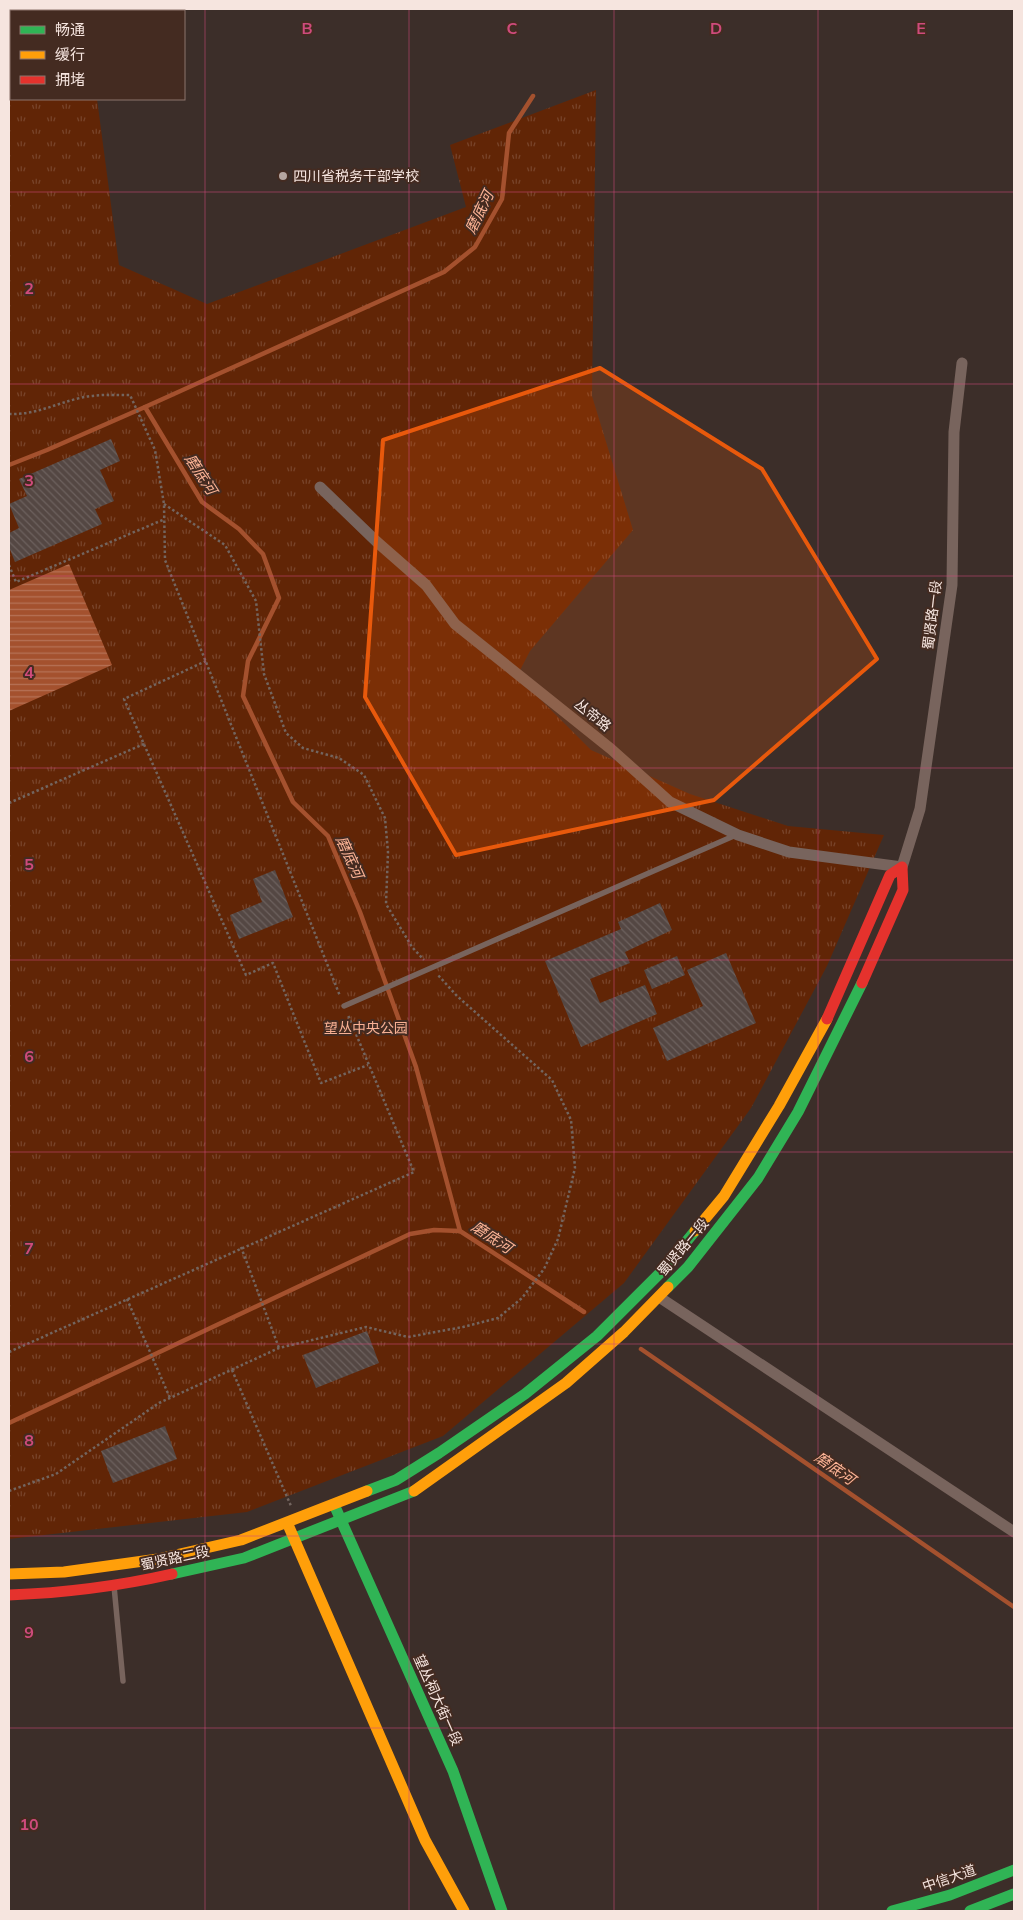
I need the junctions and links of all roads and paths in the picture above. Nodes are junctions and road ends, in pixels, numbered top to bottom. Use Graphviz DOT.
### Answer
graph roads {
  1 [pos="962,363"];
  2 [pos="9,414"];
  3 [pos="320,487"];
  4 [pos="164,504"];
  5 [pos="165,519"];
  6 [pos="9,565"];
  7 [pos="206,661"];
  8 [pos="144,744"];
  9 [pos="9,804"];
  10 [pos="738,835"];
  11 [pos="902,868"];
  12 [pos="429,966"];
  13 [pos="434,972"];
  14 [pos="344,1006"];
  15 [pos="368,1065"];
  16 [pos="241,1247"];
  17 [pos="659,1297"];
  18 [pos="127,1299"];
  19 [pos="279,1348"];
  20 [pos="9,1352"];
  21 [pos="232,1370"];
  22 [pos="170,1398"];
  23 [pos="9,1491"];
  24 [pos="334,1505"];
  25 [pos="340,1519"];
  26 [pos="292,1521"];
  27 [pos="1014,1532"];
  28 [pos="293,1538"];
  29 [pos="9,1574"];
  30 [pos="114,1584"];
  31 [pos="9,1595"];
  32 [pos="124,1681"];
  33 [pos="1014,1870"];
  34 [pos="496,1894"];
  35 [pos="1014,1894"];
  36 [pos="460,1908"];
  37 [pos="502,1911"];
  38 [pos="515,1911"];
  39 [pos="892,1911"];
  40 [pos="970,1911"];
  1 -- 11 [label="street, 蜀贤路一段"];
  2 -- 4 [label="path"];
  3 -- 10 [label="street, 丛帝路"];
  4 -- 5 [label="path"];
  4 -- 12 [label="path"];
  5 -- 6 [label="path"];
  5 -- 7 [label="path"];
  7 -- 8 [label="path"];
  7 -- 14 [label="path"];
  8 -- 9 [label="path"];
  8 -- 15 [label="path"];
  10 -- 11 [label="street, 丛帝路"];
  10 -- 14 [label="lane"];
  11 -- 17 [label="street, 蜀贤路一段"];
  11 -- 24 [label="street, 蜀贤路一段"];
  13 -- 19 [label="path"];
  14 -- 15 [label="path"];
  15 -- 16 [label="path"];
  16 -- 18 [label="path"];
  16 -- 19 [label="path"];
  17 -- 25 [label="street, 蜀贤路一段"];
  17 -- 27 [label="street"];
  18 -- 20 [label="path"];
  18 -- 22 [label="path"];
  19 -- 21 [label="path"];
  21 -- 22 [label="path"];
  21 -- 26 [label="path"];
  22 -- 23 [label="path"];
  24 -- 25 [label="street, 望丛祠大街一段"];
  24 -- 26 [label="street, 蜀贤路二段"];
  25 -- 28 [label="street, 蜀贤路二段"];
  25 -- 34 [label="street, 望丛祠大街一段"];
  26 -- 28 [label="street"];
  26 -- 29 [label="street, 蜀贤路二段"];
  28 -- 30 [label="street, 蜀贤路二段"];
  28 -- 36 [label="street"];
  30 -- 31 [label="street, 蜀贤路二段"];
  30 -- 32 [label="lane"];
  33 -- 39 [label="street, 中信大道"];
  34 -- 37 [label="street, 望丛祠大街一段"];
  34 -- 38 [label="street"];
  35 -- 40 [label="street"];
}
